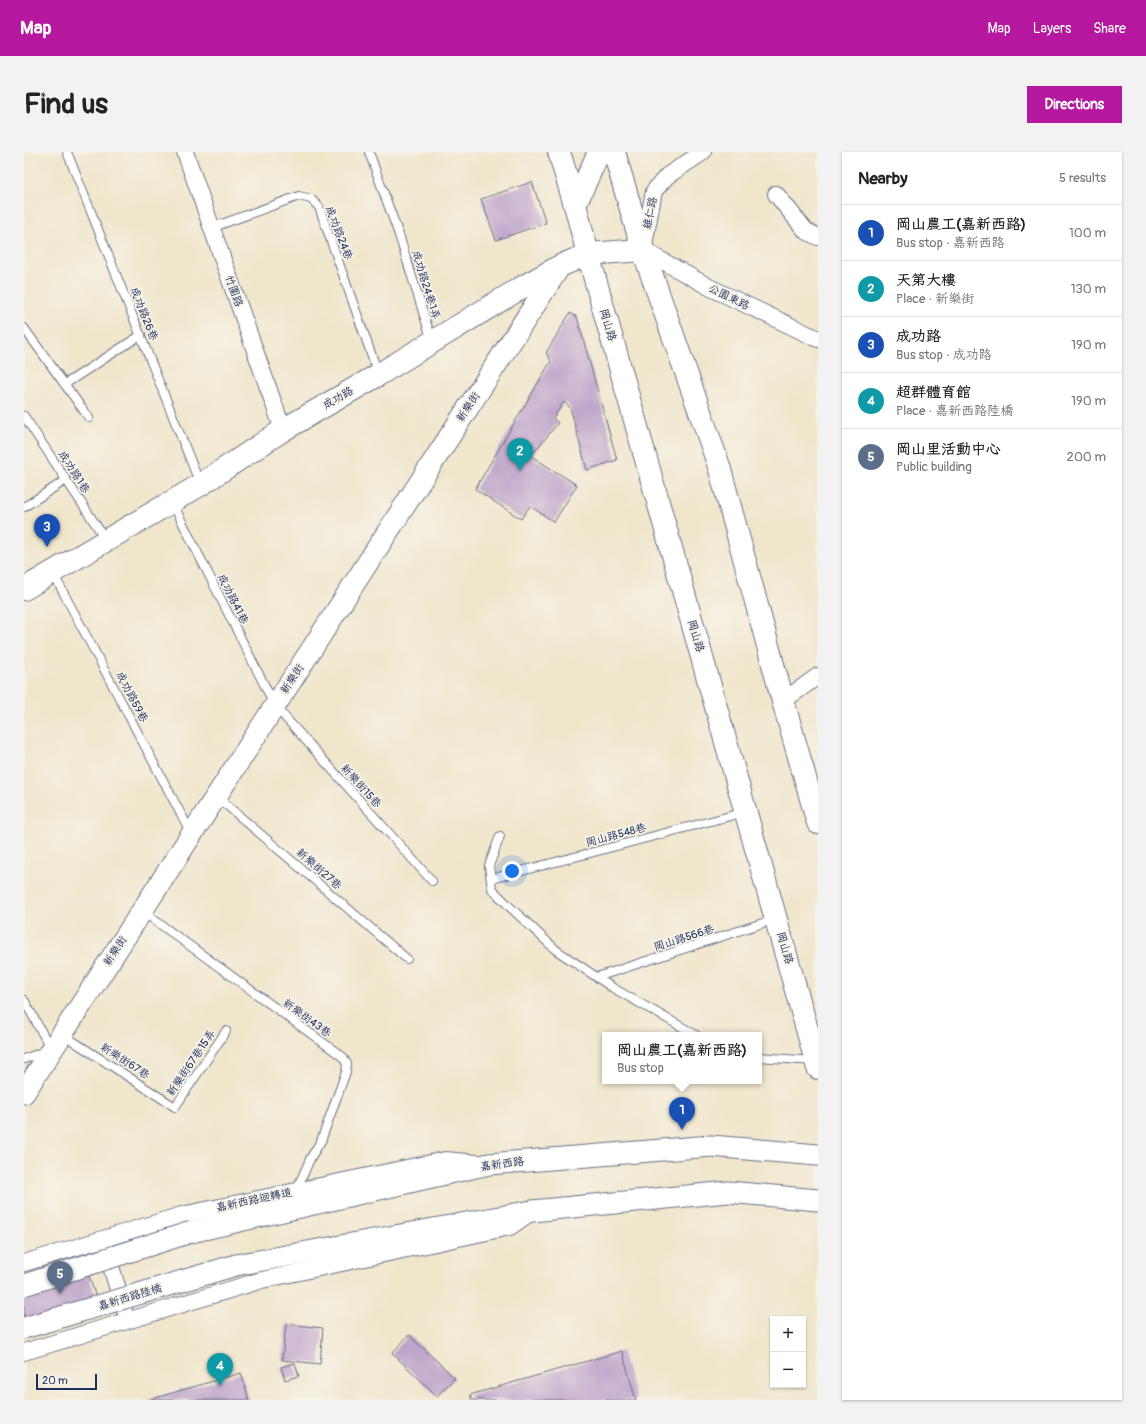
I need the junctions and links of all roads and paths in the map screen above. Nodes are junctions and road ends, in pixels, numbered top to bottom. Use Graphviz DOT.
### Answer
graph roads {
  1 [pos="67,152"];
  2 [pos="185,152"];
  3 [pos="369,152"];
  4 [pos="559,152"];
  5 [pos="598,152"];
  6 [pos="614,152"];
  7 [pos="703,152"];
  8 [pos="776,194"];
  9 [pos="575,204"];
  10 [pos="211,228"];
  11 [pos="818,237"];
  12 [pos="643,250"];
  13 [pos="588,254"];
  14 [pos="560,266"];
  15 [pos="24,328"];
  16 [pos="140,335"];
  17 [pos="818,339"];
  18 [pos="432,342"];
  19 [pos="378,375"];
  20 [pos="65,384"];
  21 [pos="24,416"];
  22 [pos="89,418"];
  23 [pos="283,430"];
  24 [pos="66,480"];
  25 [pos="200,485"];
  26 [pos="172,502"];
  27 [pos="24,507"];
  28 [pos="106,541"];
  29 [pos="53,572"];
  30 [pos="24,589"];
  31 [pos="815,680"];
  32 [pos="783,701"];
  33 [pos="275,706"];
  34 [pos="216,796"];
  35 [pos="746,811"];
  36 [pos="818,823"];
  37 [pos="191,834"];
  38 [pos="500,836"];
  39 [pos="491,880"];
  40 [pos="432,881"];
  41 [pos="142,911"];
  42 [pos="777,919"];
  43 [pos="407,959"];
  44 [pos="597,977"];
  45 [pos="24,1000"];
  46 [pos="226,1031"];
  47 [pos="691,1032"];
  48 [pos="57,1041"];
  49 [pos="762,1058"];
  50 [pos="24,1059"];
  51 [pos="817,1064"];
  52 [pos="24,1093"];
  53 [pos="175,1107"];
  54 [pos="818,1156"];
  55 [pos="489,1164"];
  56 [pos="296,1191"];
  57 [pos="818,1200"];
  58 [pos="532,1211"];
  59 [pos="102,1239"];
  60 [pos="24,1263"];
  61 [pos="24,1285"];
  62 [pos="127,1320"];
  63 [pos="24,1328"];
  64 [pos="24,1352"];
  1 -- 16 [label="lane, 成功路26巷"];
  2 -- 10 [label="street, 竹圍路"];
  3 -- 18 [label="lane, 成功路24巷1弄"];
  4 -- 9 [label="main road, 岡山路"];
  5 -- 9 [label="main road"];
  6 -- 12 [label="main road"];
  7 -- 12 [label="street, 維仁路"];
  8 -- 11 [label="street"];
  9 -- 13 [label="main road, 岡山路"];
  10 -- 19 [label="lane, 成功路24巷"];
  10 -- 23 [label="street, 竹圍路"];
  12 -- 13 [label="main road, 成功路"];
  12 -- 17 [label="street, 公園東路"];
  12 -- 32 [label="main road"];
  13 -- 14 [label="main road, 成功路"];
  13 -- 35 [label="main road, 岡山路"];
  14 -- 18 [label="main road, 成功路"];
  14 -- 33 [label="street, 新樂街"];
  15 -- 20 [label="lane"];
  16 -- 20 [label="lane"];
  16 -- 25 [label="lane, 成功路26巷"];
  18 -- 19 [label="main road, 成功路"];
  19 -- 23 [label="main road, 成功路"];
  20 -- 22 [label="lane"];
  21 -- 24 [label="lane, 成功路1巷"];
  23 -- 25 [label="main road, 成功路"];
  24 -- 27 [label="lane"];
  24 -- 28 [label="lane, 成功路1巷"];
  25 -- 26 [label="main road, 成功路"];
  26 -- 28 [label="main road, 成功路"];
  26 -- 33 [label="lane, 成功路41巷"];
  28 -- 29 [label="main road, 成功路"];
  29 -- 30 [label="main road, 成功路"];
  29 -- 37 [label="lane, 成功路59巷"];
  31 -- 32 [label="street"];
  32 -- 36 [label="main road"];
  33 -- 34 [label="street, 新樂街"];
  33 -- 40 [label="lane, 新樂街15巷"];
  34 -- 37 [label="street, 新樂街"];
  34 -- 43 [label="lane, 新樂街27巷"];
  35 -- 39 [label="lane, 岡山路548巷"];
  35 -- 42 [label="main road, 岡山路"];
  37 -- 41 [label="street, 新樂街"];
  38 -- 39 [label="lane"];
  39 -- 44 [label="lane"];
  41 -- 48 [label="street, 新樂街"];
  41 -- 56 [label="lane, 新樂街43巷"];
  42 -- 44 [label="lane, 岡山路566巷"];
  42 -- 51 [label="main road, 岡山路"];
  44 -- 47 [label="lane"];
  45 -- 48 [label="lane"];
  46 -- 53 [label="lane, 新樂街67巷15弄"];
  48 -- 50 [label="lane"];
  48 -- 52 [label="street, 新樂街"];
  48 -- 53 [label="lane, 新樂街67巷"];
  49 -- 51 [label="lane"];
  54 -- 55 [label="street, 嘉新西路"];
  55 -- 56 [label="street, 嘉新西路迴轉道"];
  55 -- 61 [label="street, 嘉新西路, bridge"];
  56 -- 59 [label="street, 嘉新西路迴轉道"];
  57 -- 58 [label="street"];
  58 -- 62 [label="street"];
  58 -- 63 [label="street, 嘉新西路陸橋, bridge"];
  59 -- 60 [label="street, 嘉新西路迴轉道"];
  59 -- 62 [label="street"];
  62 -- 64 [label="street"];
}
